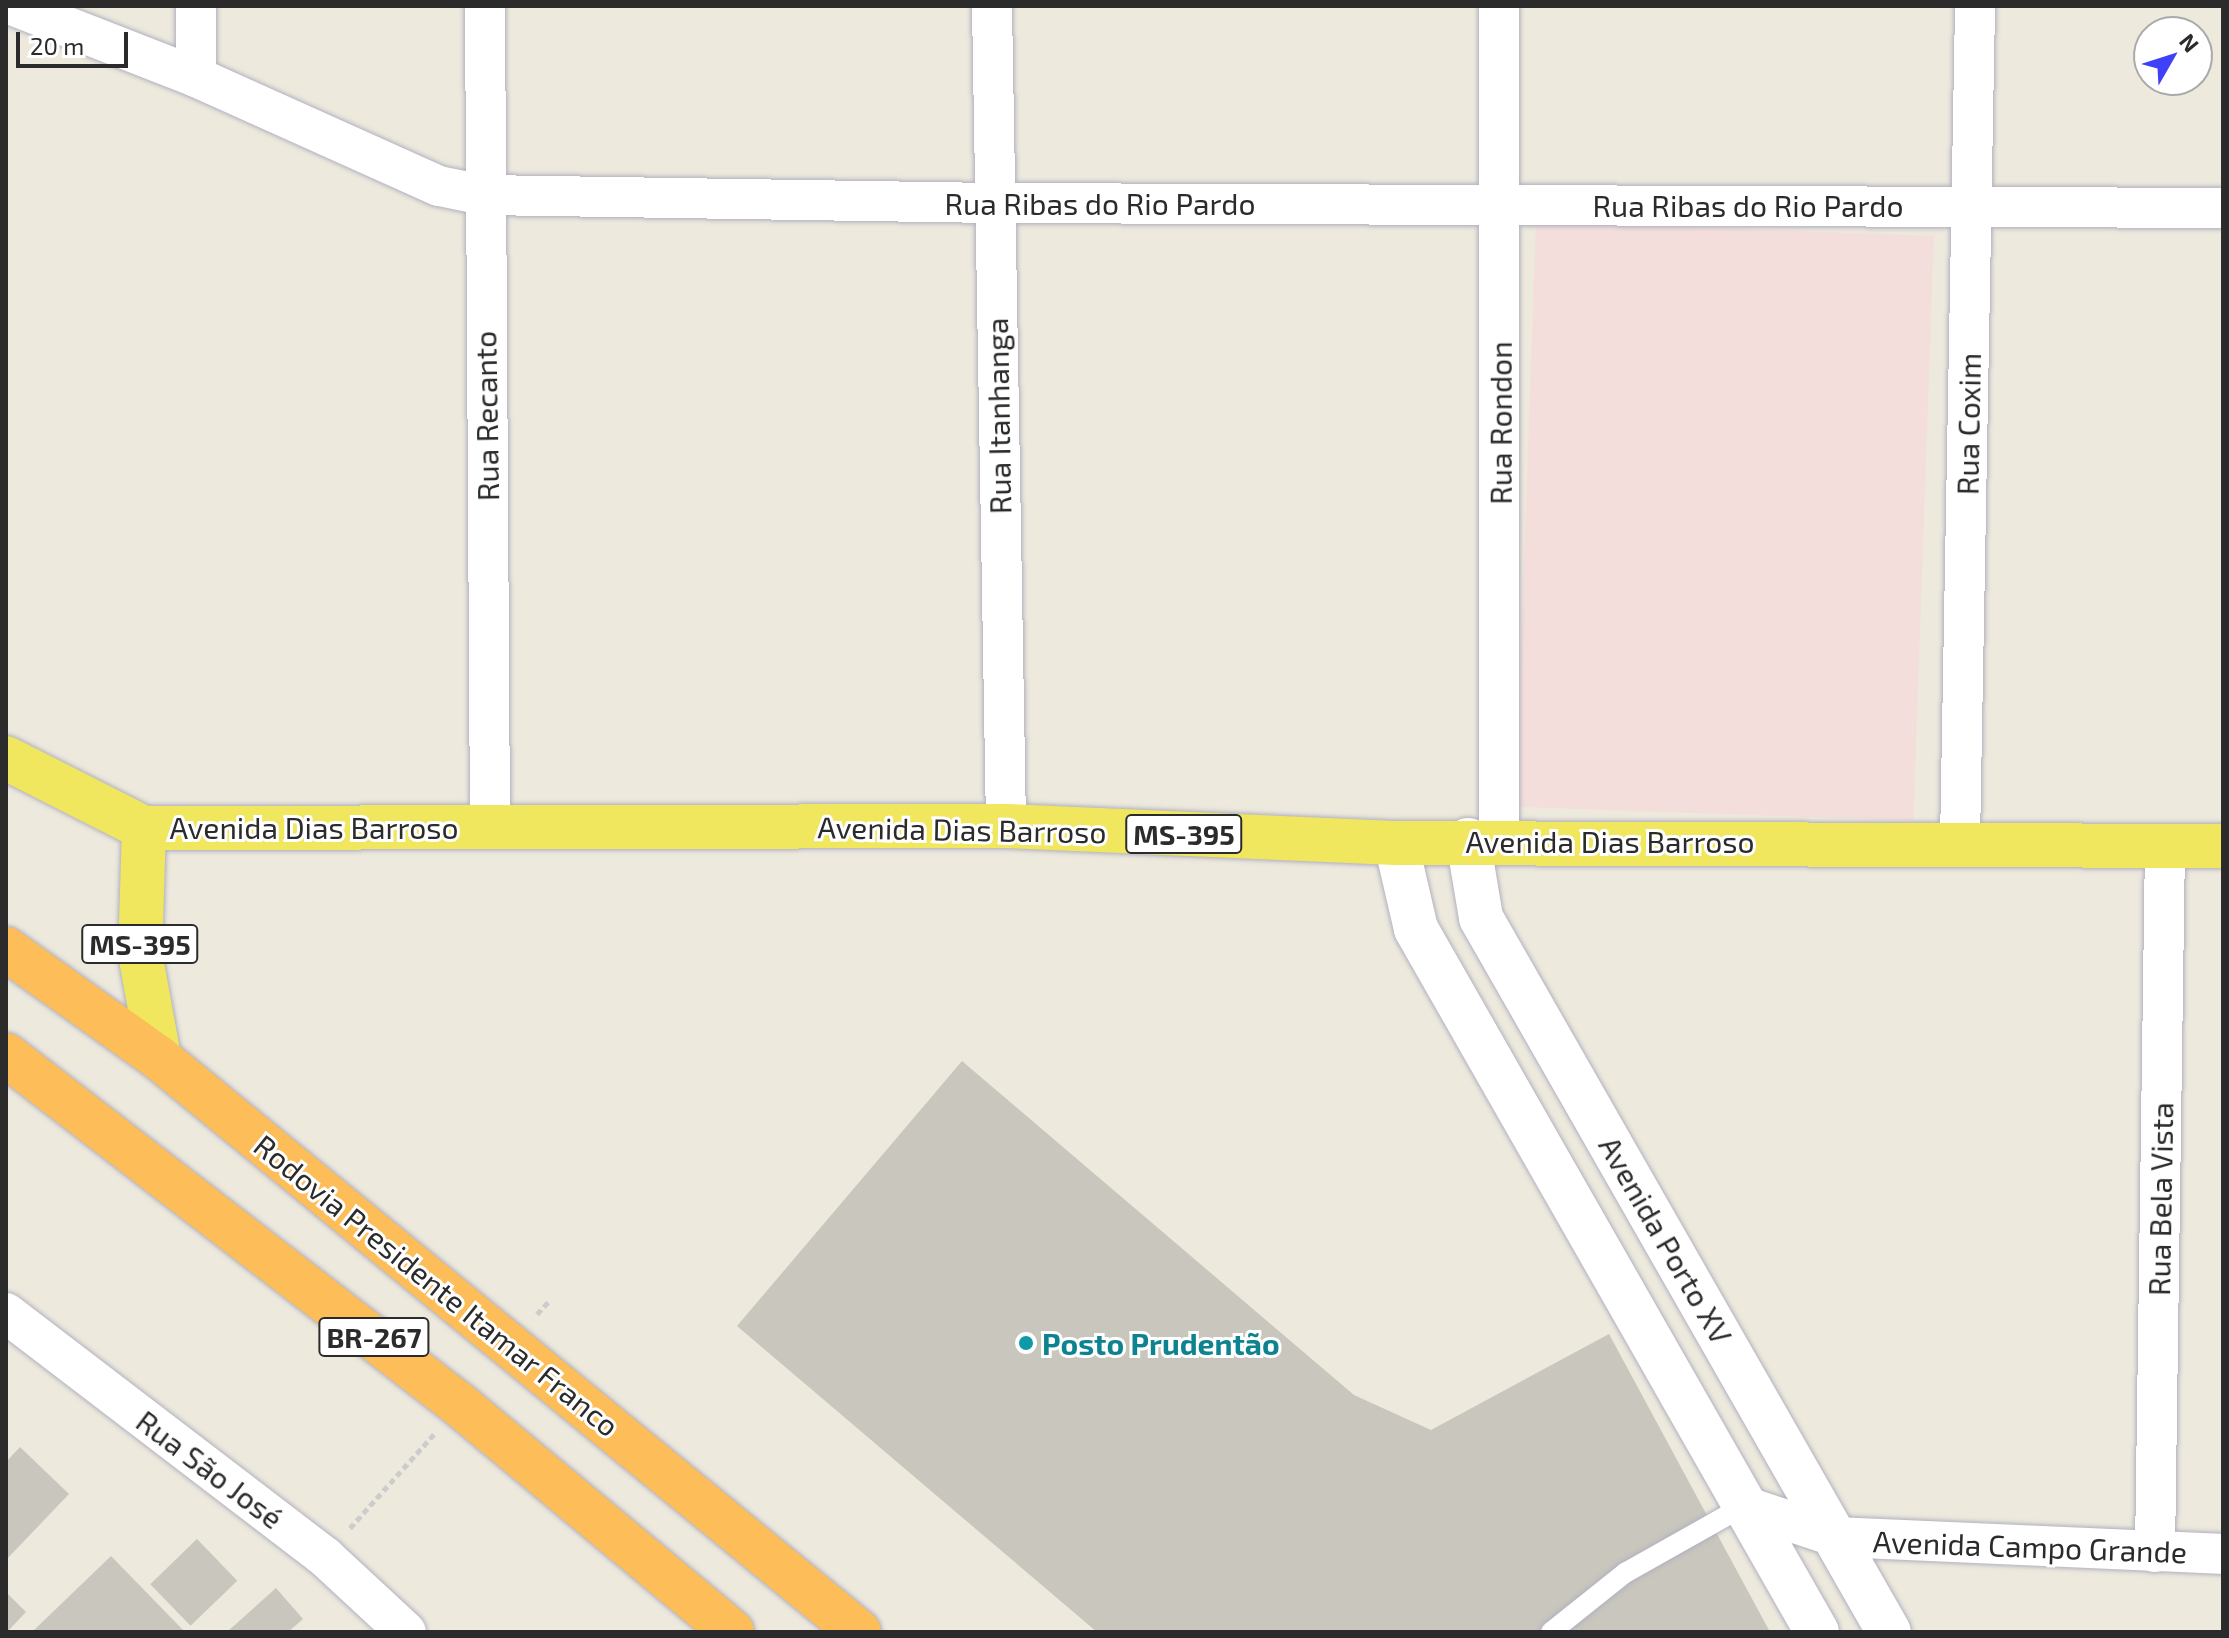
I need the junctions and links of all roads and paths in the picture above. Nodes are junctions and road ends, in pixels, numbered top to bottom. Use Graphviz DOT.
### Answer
graph roads {
  1 [pos="14,6"];
  2 [pos="196,6"];
  3 [pos="485,6"];
  4 [pos="992,6"];
  5 [pos="1499,6"];
  6 [pos="1975,6"];
  7 [pos="196,77"];
  8 [pos="484,195"];
  9 [pos="994,203"];
  10 [pos="1501,205"];
  11 [pos="1972,205"];
  12 [pos="2223,208"];
  13 [pos="6,758"];
  14 [pos="1006,826"];
  15 [pos="490,827"];
  16 [pos="144,828"];
  17 [pos="1483,840"];
  18 [pos="1960,842"];
  19 [pos="1396,843"];
  20 [pos="2165,846"];
  21 [pos="2223,846"];
  22 [pos="6,949"];
  23 [pos="6,1055"];
  24 [pos="159,1058"];
  25 [pos="1622,1163"];
  26 [pos="1568,1197"];
  27 [pos="6,1313"];
  28 [pos="1744,1506"];
  29 [pos="1837,1537"];
  30 [pos="2155,1552"];
  31 [pos="2223,1554"];
  32 [pos="406,1632"];
  33 [pos="732,1632"];
  34 [pos="859,1632"];
  35 [pos="1551,1632"];
  36 [pos="1817,1632"];
  37 [pos="1889,1632"];
  1 -- 7 [label="street, Rua Ribas do Rio Pardo"];
  2 -- 7 [label="street"];
  3 -- 8 [label="street, Rua Recanto"];
  4 -- 9 [label="street, Rua Itanhanga"];
  5 -- 10 [label="street, Rua Rondon"];
  6 -- 11 [label="street, Rua Coxim"];
  7 -- 8 [label="street, Rua Ribas do Rio Pardo"];
  8 -- 9 [label="street, Rua Ribas do Rio Pardo"];
  8 -- 15 [label="street, Rua Recanto"];
  9 -- 10 [label="street, Rua Ribas do Rio Pardo"];
  9 -- 14 [label="street, Rua Itanhanga"];
  10 -- 11 [label="street, Rua Ribas do Rio Pardo"];
  10 -- 17 [label="street, Rua Rondon"];
  11 -- 12 [label="street, Rua Ribas do Rio Pardo"];
  11 -- 18 [label="street, Rua Coxim"];
  13 -- 16 [label="main road, Avenida Dias Barroso / MS-395"];
  14 -- 15 [label="main road, Avenida Dias Barroso / MS-395"];
  14 -- 19 [label="main road, Avenida Dias Barroso / MS-395"];
  15 -- 16 [label="main road, Avenida Dias Barroso / MS-395"];
  16 -- 24 [label="main road, MS-395"];
  17 -- 18 [label="main road, Avenida Dias Barroso / MS-395"];
  17 -- 19 [label="main road, Avenida Dias Barroso / MS-395"];
  17 -- 25 [label="street, Avenida Porto XV"];
  18 -- 20 [label="main road, Avenida Dias Barroso / MS-395"];
  19 -- 26 [label="street"];
  20 -- 21 [label="main road, Avenida Dias Barroso / MS-395"];
  20 -- 30 [label="street, Rua Bela Vista"];
  22 -- 24 [label="highway, Rodovia Presidente Itamar Franco / BR-267"];
  23 -- 33 [label="highway, BR-267"];
  24 -- 34 [label="highway, Rodovia Presidente Itamar Franco / BR-267"];
  25 -- 26 [label="street"];
  25 -- 29 [label="street, Avenida Porto XV"];
  26 -- 28 [label="street"];
  27 -- 32 [label="street, Rua São José"];
  28 -- 29 [label="street, Avenida Campo Grande"];
  28 -- 35 [label="lane"];
  28 -- 36 [label="street"];
  29 -- 30 [label="street, Avenida Campo Grande"];
  29 -- 37 [label="street, Avenida Porto XV"];
  30 -- 31 [label="street, Avenida Campo Grande"];
}
